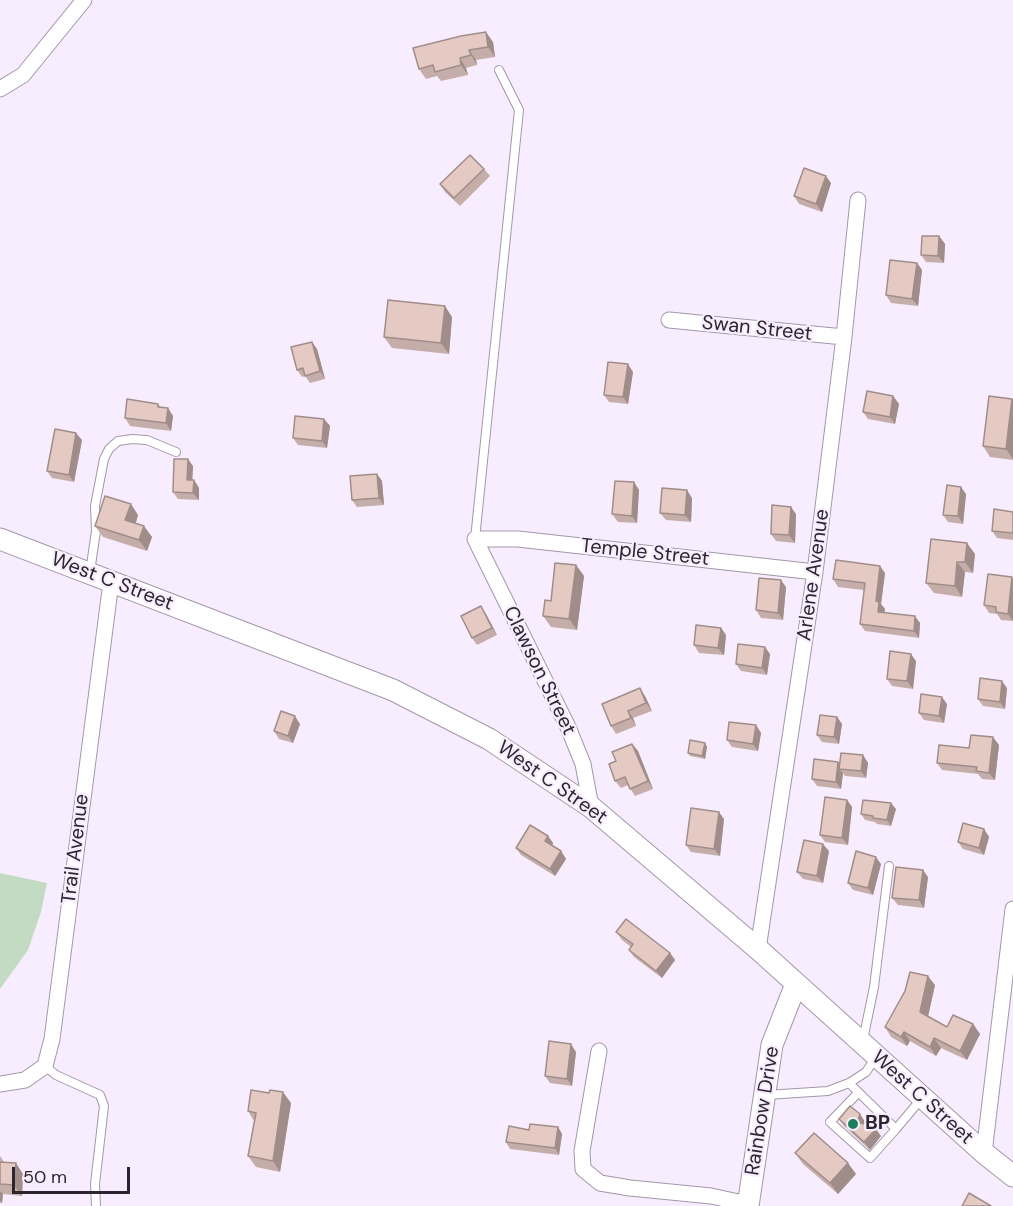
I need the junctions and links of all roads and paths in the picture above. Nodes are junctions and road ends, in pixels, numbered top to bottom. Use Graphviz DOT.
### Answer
graph roads {
  1 [pos="84,0"];
  2 [pos="500,70"];
  3 [pos="0,89"];
  4 [pos="858,200"];
  5 [pos="669,320"];
  6 [pos="844,337"];
  7 [pos="176,452"];
  8 [pos="0,539"];
  9 [pos="475,539"];
  10 [pos="815,572"];
  11 [pos="90,574"];
  12 [pos="111,582"];
  13 [pos="591,807"];
  14 [pos="889,866"];
  15 [pos="1013,909"];
  16 [pos="758,949"];
  17 [pos="796,984"];
  18 [pos="869,1050"];
  19 [pos="600,1052"];
  20 [pos="45,1066"];
  21 [pos="849,1083"];
  22 [pos="0,1084"];
  23 [pos="858,1093"];
  24 [pos="764,1095"];
  25 [pos="922,1098"];
  26 [pos="880,1114"];
  27 [pos="869,1126"];
  28 [pos="896,1129"];
  29 [pos="984,1153"];
  30 [pos="1013,1176"];
  31 [pos="748,1205"];
  32 [pos="96,1206"];
  1 -- 3 [label="street"];
  2 -- 9 [label="lane"];
  4 -- 6 [label="street, Arlene Avenue"];
  5 -- 6 [label="street, Swan Street"];
  6 -- 10 [label="street, Arlene Avenue"];
  7 -- 11 [label="lane"];
  8 -- 11 [label="main road, West C Street"];
  9 -- 10 [label="street, Temple Street"];
  9 -- 13 [label="street, Clawson Street"];
  10 -- 16 [label="street, Arlene Avenue"];
  11 -- 12 [label="main road, West C Street"];
  12 -- 13 [label="main road, West C Street"];
  12 -- 20 [label="street, Trail Avenue"];
  13 -- 16 [label="main road, West C Street"];
  14 -- 18 [label="lane"];
  15 -- 29 [label="street"];
  16 -- 17 [label="main road, West C Street"];
  17 -- 18 [label="main road, West C Street"];
  17 -- 24 [label="main road, Rainbow Drive"];
  18 -- 21 [label="lane"];
  18 -- 25 [label="main road, West C Street"];
  19 -- 31 [label="street"];
  20 -- 22 [label="street"];
  20 -- 32 [label="lane"];
  21 -- 23 [label="lane"];
  21 -- 24 [label="lane"];
  23 -- 26 [label="lane"];
  23 -- 28 [label="lane"];
  24 -- 31 [label="main road, Rainbow Drive"];
  25 -- 28 [label="lane"];
  25 -- 29 [label="main road, West C Street"];
  26 -- 27 [label="lane"];
  26 -- 28 [label="lane"];
  29 -- 30 [label="main road, West C Street"];
}
